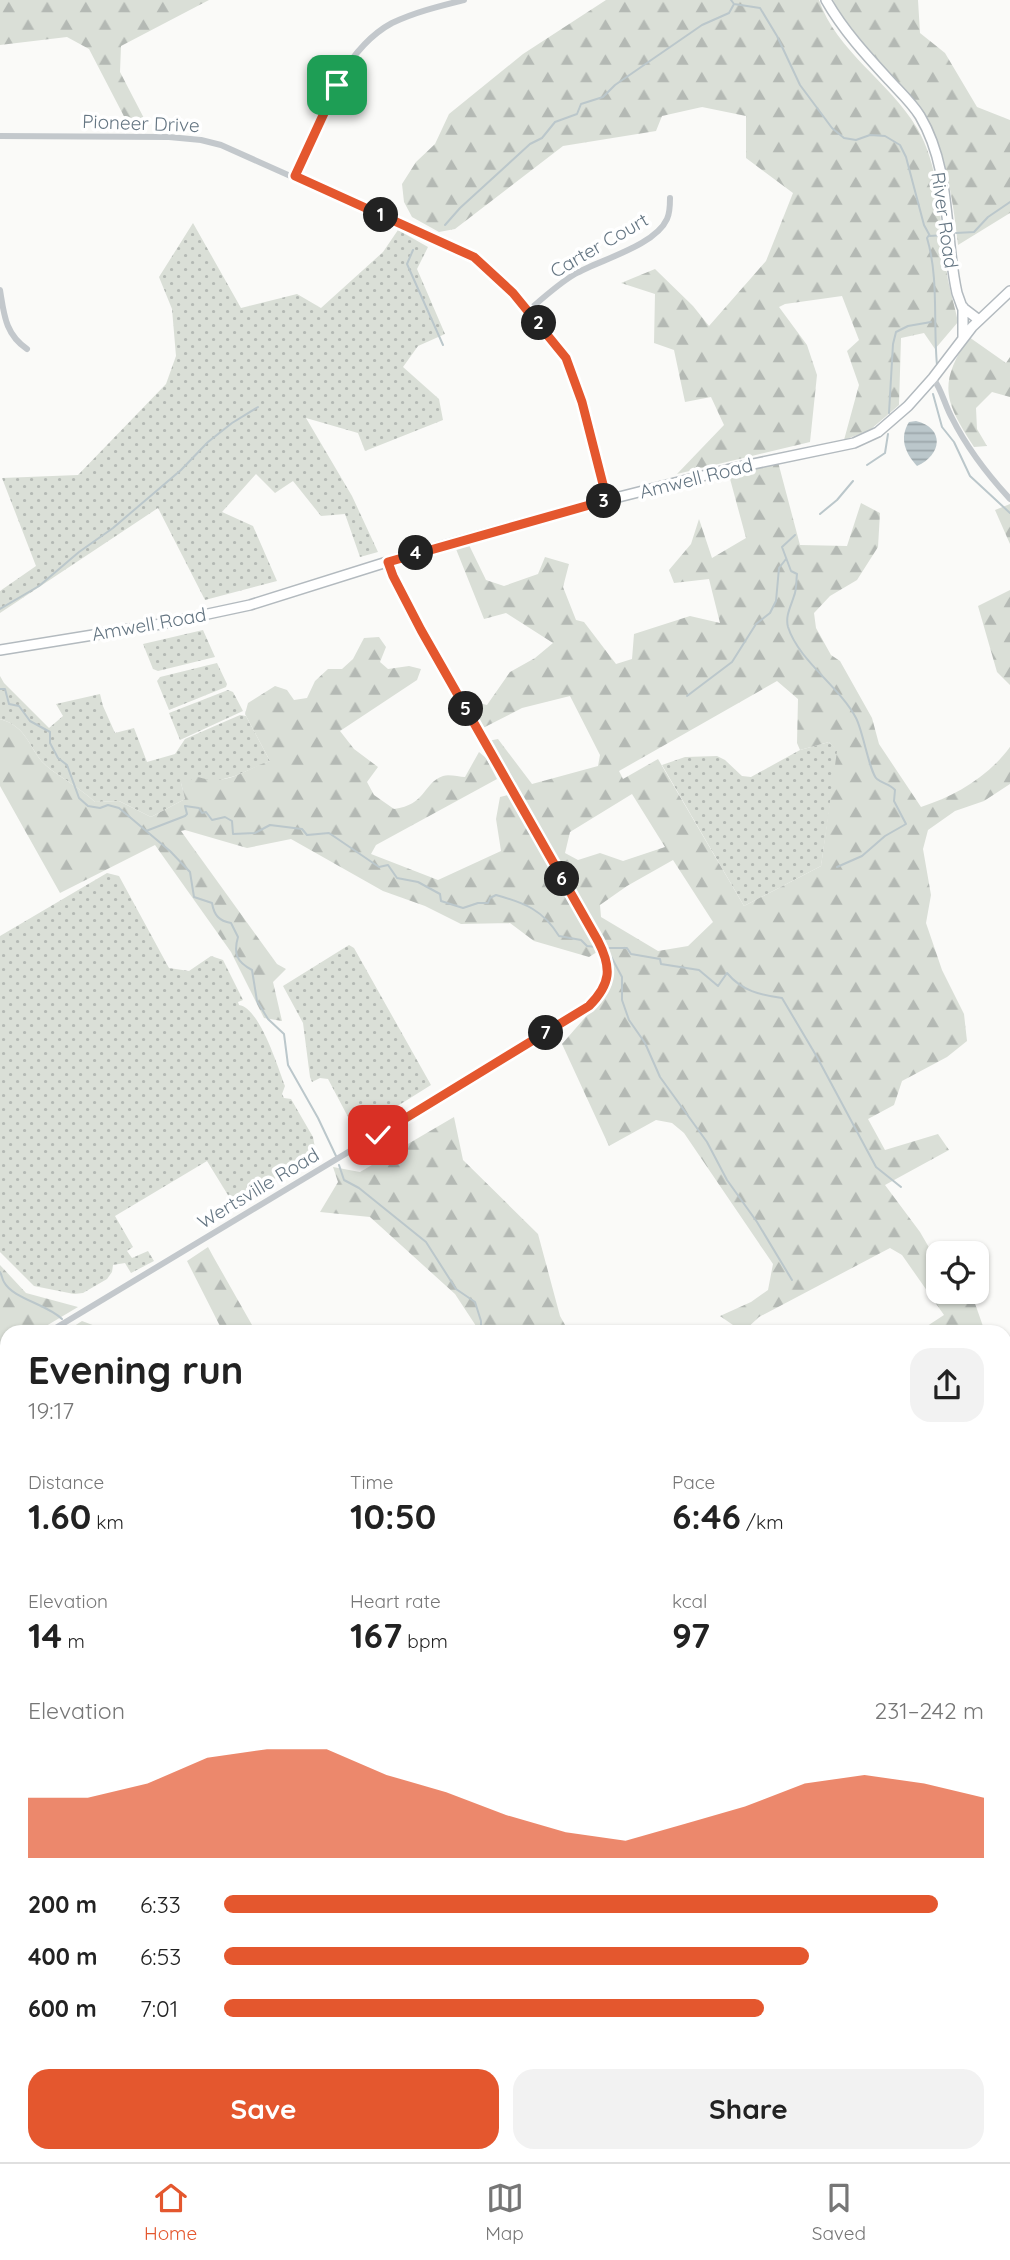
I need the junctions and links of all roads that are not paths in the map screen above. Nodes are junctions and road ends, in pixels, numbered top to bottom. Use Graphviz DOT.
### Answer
graph roads {
  1 [pos="464,0"];
  2 [pos="826,0"];
  3 [pos="0,136"];
  4 [pos="295,176"];
  5 [pos="670,198"];
  6 [pos="0,290"];
  7 [pos="1010,291"];
  8 [pos="962,307"];
  9 [pos="528,311"];
  10 [pos="979,320"];
  11 [pos="963,337"];
  12 [pos="26,349"];
  13 [pos="933,379"];
  14 [pos="1010,499"];
  15 [pos="607,500"];
  16 [pos="388,562"];
  17 [pos="0,650"];
  18 [pos="60,1325"];
  1 -- 4 [label="street"];
  2 -- 8 [label="main road, River Road"];
  3 -- 4 [label="street, Pioneer Drive"];
  4 -- 9 [label="street, Pioneer Drive"];
  5 -- 9 [label="street, Carter Court"];
  6 -- 12 [label="street"];
  7 -- 10 [label="main road, Amwell Road"];
  8 -- 10 [label="main road"];
  8 -- 11 [label="main road, River Road"];
  9 -- 15 [label="street, Pioneer Drive"];
  10 -- 11 [label="main road, Amwell Road"];
  11 -- 13 [label="main road, Amwell Road"];
  13 -- 14 [label="street"];
  13 -- 15 [label="main road, Amwell Road"];
  15 -- 16 [label="main road, Amwell Road"];
  16 -- 17 [label="main road, Amwell Road"];
  16 -- 18 [label="street, Wertsville Road"];
}
